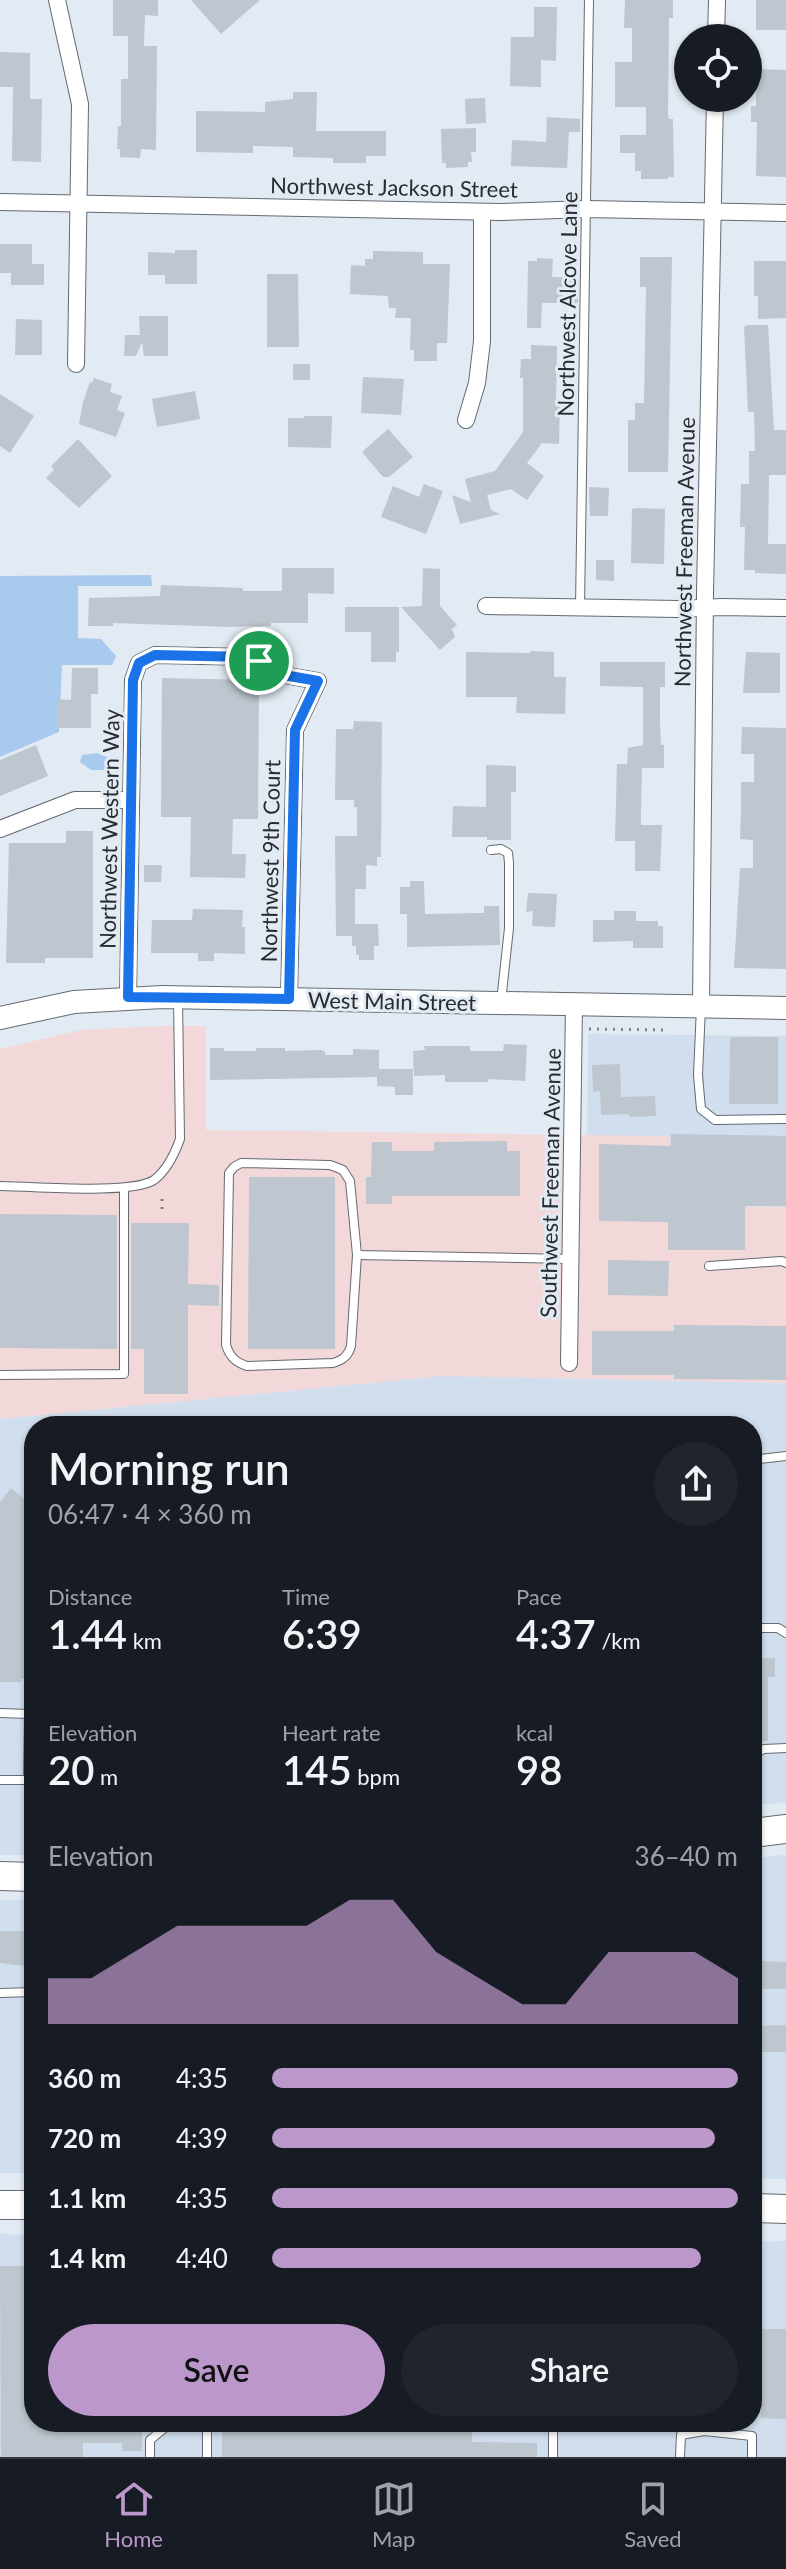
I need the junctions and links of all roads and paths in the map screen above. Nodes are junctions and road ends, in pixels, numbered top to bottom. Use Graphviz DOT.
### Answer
graph roads {
  1 [pos="57,0"];
  2 [pos="589,0"];
  3 [pos="717,0"];
  4 [pos="716,24"];
  5 [pos="715,112"];
  6 [pos="0,202"];
  7 [pos="77,203"];
  8 [pos="587,209"];
  9 [pos="482,212"];
  10 [pos="714,212"];
  11 [pos="786,213"];
  12 [pos="76,364"];
  13 [pos="466,420"];
  14 [pos="486,606"];
  15 [pos="580,608"];
  16 [pos="705,608"];
  17 [pos="786,608"];
  18 [pos="139,663"];
  19 [pos="131,800"];
  20 [pos="0,829"];
  21 [pos="491,850"];
  22 [pos="128,997"];
  23 [pos="178,997"];
  24 [pos="289,999"];
  25 [pos="501,1003"];
  26 [pos="574,1004"];
  27 [pos="701,1006"];
  28 [pos="786,1008"];
  29 [pos="0,1018"];
  30 [pos="585,1028"];
  31 [pos="669,1030"];
  32 [pos="786,1119"];
  33 [pos="0,1186"];
  34 [pos="124,1188"];
  35 [pos="162,1199"];
  36 [pos="162,1215"];
  37 [pos="357,1255"];
  38 [pos="571,1259"];
  39 [pos="786,1263"];
  40 [pos="709,1266"];
  41 [pos="569,1363"];
  42 [pos="0,1375"];
  43 [pos="786,1456"];
  44 [pos="762,1459"];
  45 [pos="762,1628"];
  46 [pos="786,1633"];
  47 [pos="0,1713"];
  48 [pos="24,1714"];
  49 [pos="786,1748"];
  50 [pos="762,1750"];
  51 [pos="0,1780"];
  52 [pos="24,1780"];
  53 [pos="786,1829"];
  54 [pos="762,1832"];
  55 [pos="0,1876"];
  56 [pos="24,1877"];
  57 [pos="24,1992"];
  58 [pos="0,1993"];
  59 [pos="0,2205"];
  60 [pos="24,2205"];
  61 [pos="762,2208"];
  62 [pos="786,2209"];
  63 [pos="160,2432"];
  64 [pos="207,2432"];
  65 [pos="553,2432"];
  66 [pos="698,2432"];
  67 [pos="714,2432"];
  68 [pos="150,2457"];
  69 [pos="207,2457"];
  70 [pos="553,2457"];
  71 [pos="680,2457"];
  72 [pos="752,2457"];
  1 -- 7 [label="street"];
  2 -- 8 [label="lane, Northwest Alcove Lane"];
  3 -- 4 [label="street"];
  5 -- 10 [label="street, Northwest Freeman Avenue"];
  6 -- 7 [label="street, Northwest Jackson Street"];
  7 -- 9 [label="street, Northwest Jackson Street"];
  7 -- 12 [label="street"];
  8 -- 9 [label="street, Northwest Jackson Street"];
  8 -- 10 [label="street, Northwest Jackson Street"];
  8 -- 15 [label="lane, Northwest Alcove Lane"];
  9 -- 13 [label="street"];
  10 -- 11 [label="street, Northwest Jackson Street"];
  10 -- 16 [label="street, Northwest Freeman Avenue"];
  14 -- 15 [label="street"];
  15 -- 16 [label="street"];
  16 -- 17 [label="street"];
  16 -- 27 [label="street, Northwest Freeman Avenue"];
  18 -- 19 [label="street, Northwest Western Way"];
  18 -- 24 [label="street, Northwest 9th Court"];
  19 -- 20 [label="street"];
  19 -- 22 [label="street, Northwest Western Way"];
  21 -- 25 [label="lane"];
  22 -- 23 [label="street, West Main Street"];
  22 -- 29 [label="street, West Main Street"];
  23 -- 24 [label="street, West Main Street"];
  23 -- 34 [label="lane"];
  24 -- 25 [label="street, West Main Street"];
  25 -- 26 [label="street, West Main Street"];
  26 -- 27 [label="street, West Main Street"];
  26 -- 38 [label="street, Southwest Freeman Avenue"];
  27 -- 28 [label="street, West Main Street"];
  27 -- 32 [label="lane"];
  30 -- 31 [label="path"];
  33 -- 34 [label="lane"];
  34 -- 42 [label="lane"];
  35 -- 36 [label="path"];
  37 -- 37 [label="lane"];
  37 -- 38 [label="lane"];
  38 -- 41 [label="street, Southwest Freeman Avenue"];
  39 -- 40 [label="lane"];
  43 -- 44 [label="lane"];
  45 -- 46 [label="lane"];
  47 -- 48 [label="lane"];
  49 -- 50 [label="lane"];
  51 -- 52 [label="lane"];
  53 -- 54 [label="highway"];
  55 -- 56 [label="highway"];
  57 -- 58 [label="lane"];
  59 -- 60 [label="highway"];
  61 -- 62 [label="highway"];
  63 -- 68 [label="lane"];
  64 -- 69 [label="lane"];
  65 -- 70 [label="lane"];
  66 -- 71 [label="lane"];
  67 -- 72 [label="lane"];
}
